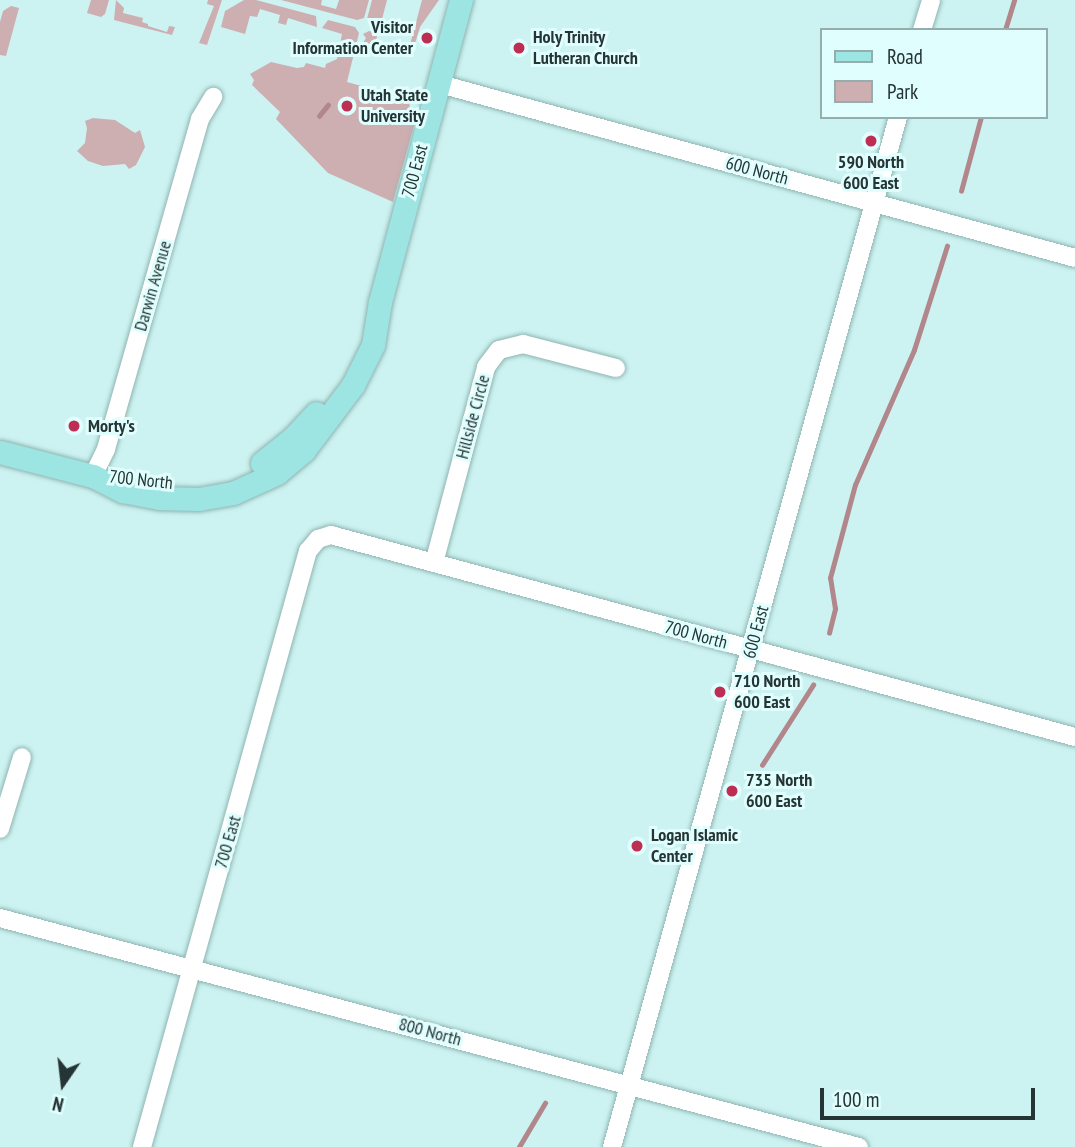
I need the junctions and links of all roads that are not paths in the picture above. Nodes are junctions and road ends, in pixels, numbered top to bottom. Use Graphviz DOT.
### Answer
graph roads {
  1 [pos="461,0"];
  2 [pos="931,0"];
  3 [pos="923,28"];
  4 [pos="440,84"];
  5 [pos="213,97"];
  6 [pos="897,119"];
  7 [pos="874,203"];
  8 [pos="1075,258"];
  9 [pos="616,368"];
  10 [pos="0,452"];
  11 [pos="273,466"];
  12 [pos="93,476"];
  13 [pos="318,539"];
  14 [pos="434,563"];
  15 [pos="752,650"];
  16 [pos="1075,737"];
  17 [pos="22,757"];
  18 [pos="0,829"];
  19 [pos="0,918"];
  20 [pos="192,969"];
  21 [pos="629,1085"];
  22 [pos="142,1147"];
  23 [pos="612,1147"];
  24 [pos="859,1147"];
  1 -- 4 [label="main road, 700 East"];
  2 -- 3 [label="street"];
  4 -- 7 [label="street, 600 North"];
  4 -- 11 [label="main road, 700 East"];
  5 -- 12 [label="street, Darwin Avenue"];
  6 -- 7 [label="street, 600 East"];
  7 -- 8 [label="street, 600 North"];
  7 -- 15 [label="street, 600 East"];
  9 -- 14 [label="street, Hillside Circle"];
  10 -- 12 [label="main road, 700 North"];
  11 -- 12 [label="main road, 700 North"];
  13 -- 14 [label="street, 700 North"];
  13 -- 20 [label="street, 700 East"];
  14 -- 15 [label="street, 700 North"];
  15 -- 16 [label="street, 700 North"];
  15 -- 21 [label="street, 600 East"];
  17 -- 18 [label="street"];
  19 -- 20 [label="street, 800 North"];
  20 -- 21 [label="street, 800 North"];
  20 -- 22 [label="street, 700 East"];
  21 -- 23 [label="street, 600 East"];
  21 -- 24 [label="street, 800 North"];
}
